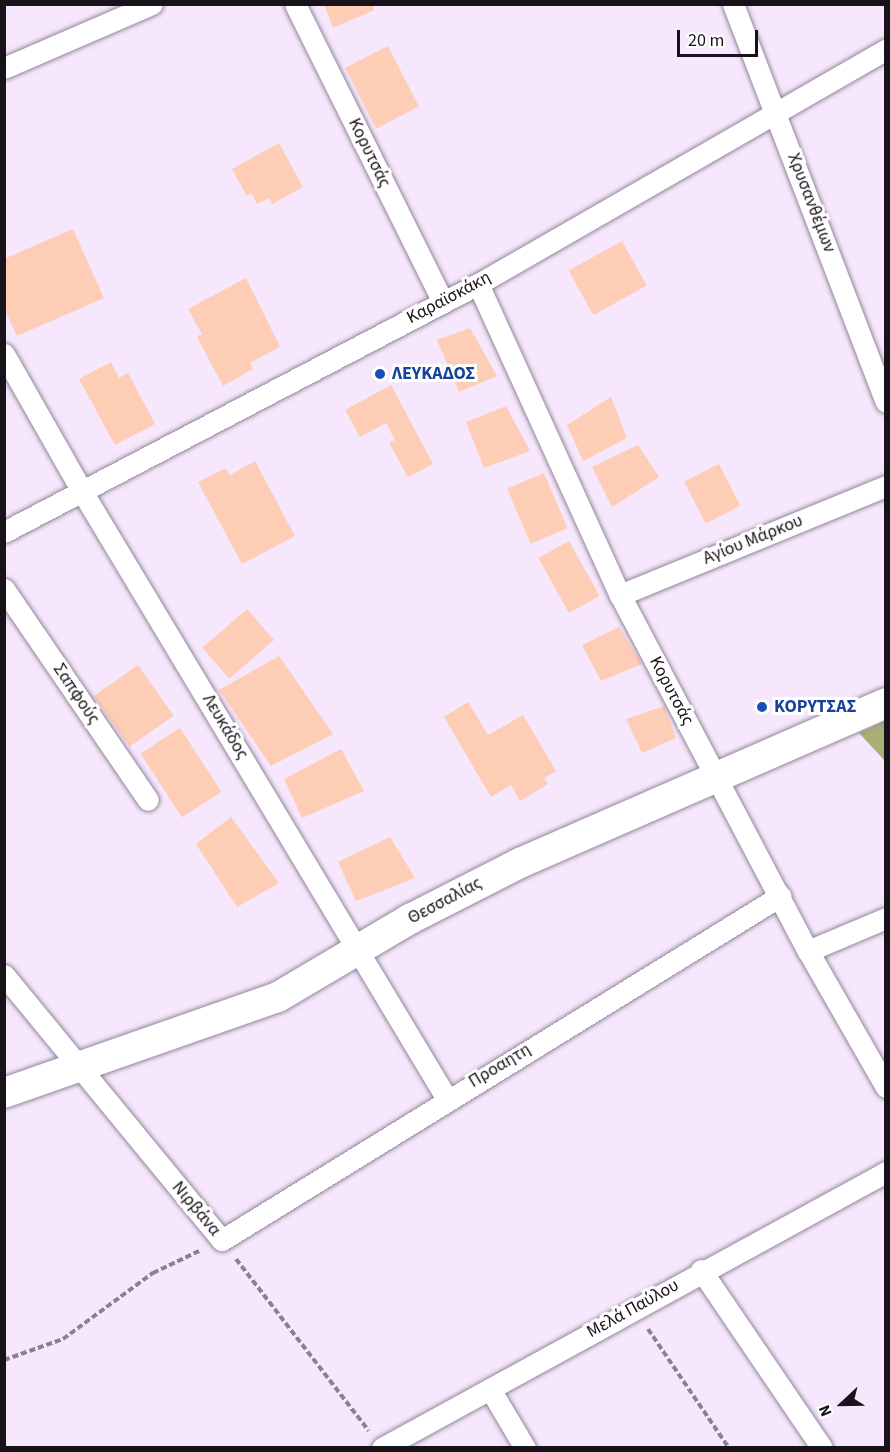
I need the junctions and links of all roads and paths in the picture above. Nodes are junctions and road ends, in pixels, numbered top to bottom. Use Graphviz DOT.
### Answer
graph roads {
  1 [pos="152,4"];
  2 [pos="295,4"];
  3 [pos="733,4"];
  4 [pos="885,49"];
  5 [pos="4,68"];
  6 [pos="777,112"];
  7 [pos="478,284"];
  8 [pos="443,302"];
  9 [pos="4,354"];
  10 [pos="885,402"];
  11 [pos="885,486"];
  12 [pos="83,493"];
  13 [pos="4,532"];
  14 [pos="4,589"];
  15 [pos="620,595"];
  16 [pos="885,703"];
  17 [pos="716,776"];
  18 [pos="148,800"];
  19 [pos="780,896"];
  20 [pos="885,918"];
  21 [pos="359,950"];
  22 [pos="808,951"];
  23 [pos="4,975"];
  24 [pos="78,1068"];
  25 [pos="885,1087"];
  26 [pos="4,1094"];
  27 [pos="447,1099"];
  28 [pos="885,1172"];
  29 [pos="222,1240"];
  30 [pos="701,1270"];
  31 [pos="634,1309"];
  32 [pos="4,1360"];
  33 [pos="490,1389"];
  34 [pos="378,1443"];
  35 [pos="525,1448"];
  36 [pos="729,1448"];
  37 [pos="822,1448"];
  1 -- 5 [label="street"];
  2 -- 8 [label="street, Κορυτσάς"];
  3 -- 6 [label="street, Χρυσανθέμων"];
  4 -- 6 [label="street, Καραϊσκάκη"];
  6 -- 7 [label="street, Καραϊσκάκη"];
  6 -- 10 [label="street, Χρυσανθέμων"];
  7 -- 8 [label="street, Καραϊσκάκη"];
  7 -- 15 [label="street, Κορυτσάς"];
  8 -- 12 [label="street, Καραϊσκάκη"];
  9 -- 12 [label="street, Λευκάδος"];
  11 -- 15 [label="street, Αγίου Μάρκου"];
  12 -- 13 [label="street, Καραϊσκάκη"];
  12 -- 21 [label="street, Λευκάδος"];
  14 -- 18 [label="street, Σαπφούς"];
  15 -- 17 [label="street, Κορυτσάς"];
  16 -- 17 [label="street, Θεσσαλίας"];
  17 -- 19 [label="street, Κορυτσάς"];
  17 -- 21 [label="street, Θεσσαλίας"];
  19 -- 22 [label="street, Κορυτσάς"];
  19 -- 27 [label="street, Προαητη"];
  20 -- 22 [label="street"];
  21 -- 24 [label="street, Θεσσαλίας"];
  21 -- 27 [label="street, Λευκάδος"];
  22 -- 25 [label="street, Κορυτσάς"];
  23 -- 24 [label="street, Νιρβάνα"];
  24 -- 26 [label="street, Θεσσαλίας"];
  24 -- 29 [label="street, Νιρβάνα"];
  27 -- 29 [label="street, Προαητη"];
  28 -- 30 [label="street, Μελά Παύλου"];
  29 -- 32 [label="path"];
  29 -- 34 [label="path, Νιρβάνα"];
  30 -- 31 [label="street, Μελά Παύλου"];
  30 -- 37 [label="street"];
  31 -- 33 [label="street, Μελά Παύλου"];
  31 -- 36 [label="path"];
  33 -- 34 [label="street, Μελά Παύλου"];
  33 -- 35 [label="street"];
}
